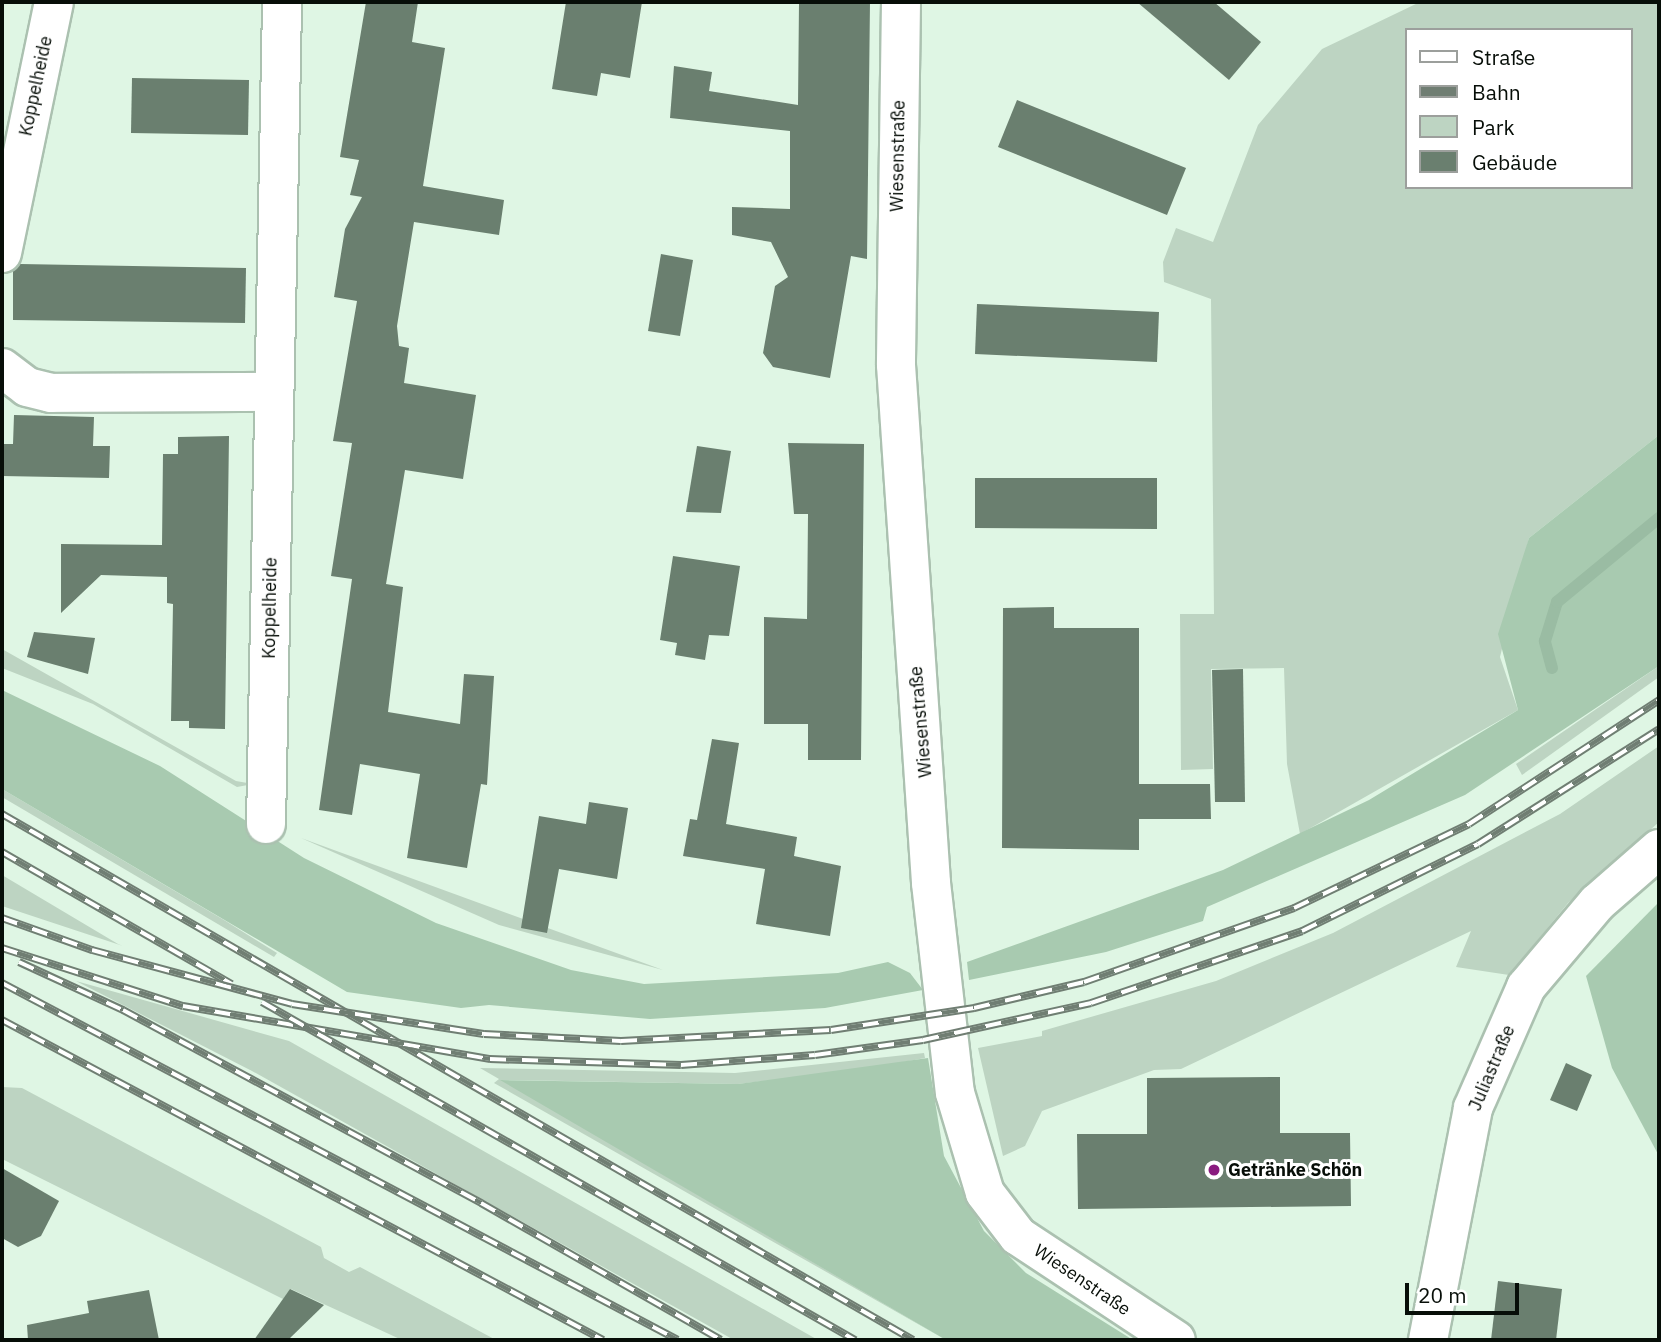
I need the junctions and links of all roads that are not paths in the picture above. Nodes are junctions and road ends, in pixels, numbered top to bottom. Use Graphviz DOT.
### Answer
graph roads {
  1 [pos="54,2"];
  2 [pos="282,2"];
  3 [pos="901,2"];
  4 [pos="2,253"];
  5 [pos="2,368"];
  6 [pos="274,392"];
  7 [pos="266,824"];
  8 [pos="1659,849"];
  9 [pos="1176,1340"];
  10 [pos="1429,1340"];
  1 -- 4 [label="street, Koppelheide"];
  2 -- 6 [label="street, Koppelheide"];
  3 -- 9 [label="street, Wiesenstraße"];
  5 -- 6 [label="street"];
  6 -- 7 [label="street, Koppelheide"];
  8 -- 10 [label="street, Juliastraße"];
}
